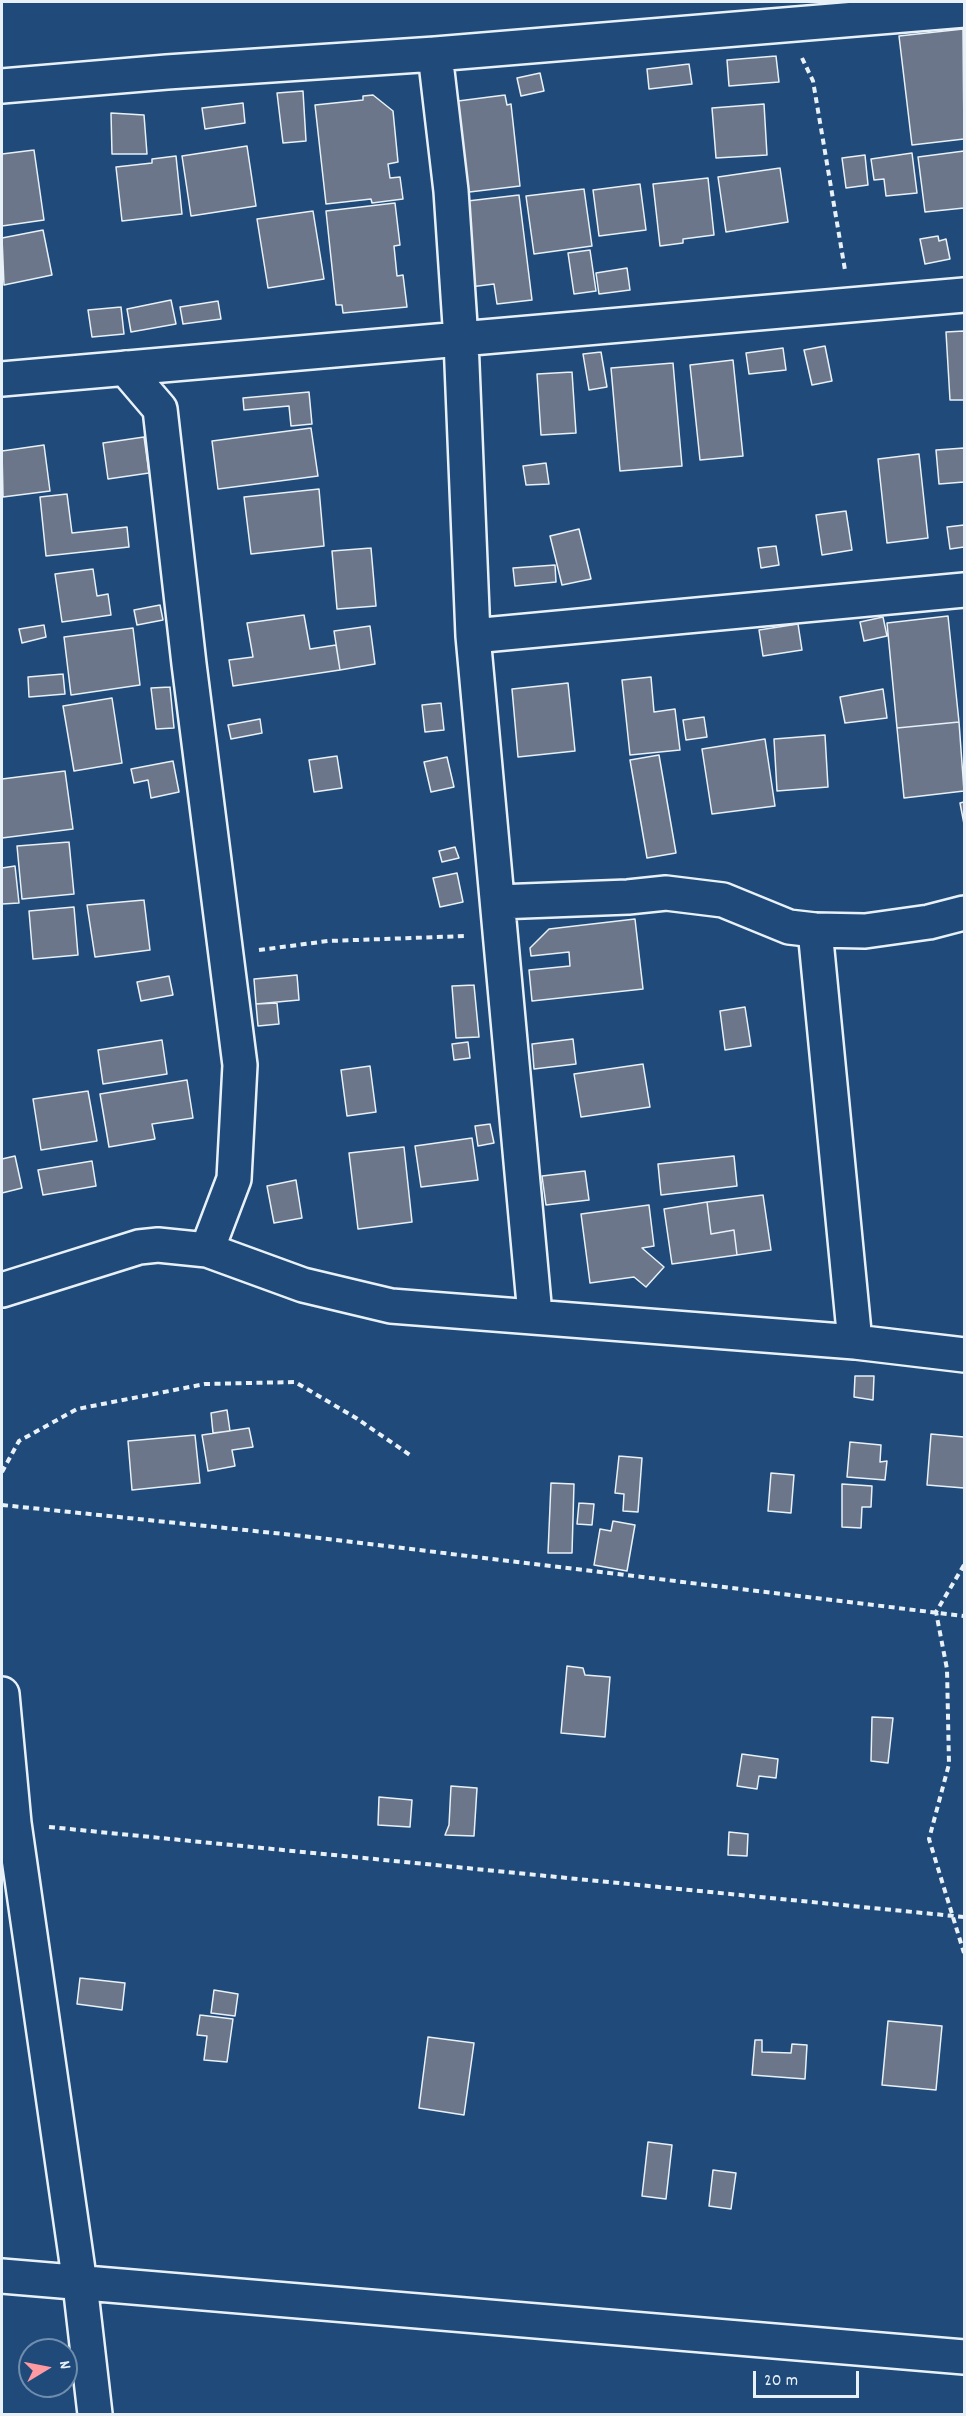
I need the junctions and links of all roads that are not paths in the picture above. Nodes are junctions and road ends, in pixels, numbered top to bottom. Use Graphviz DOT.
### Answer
graph roads {
  1 [pos="964,10"];
  2 [pos="435,54"];
  3 [pos="2,86"];
  4 [pos="964,295"];
  5 [pos="461,340"];
  6 [pos="125,368"];
  7 [pos="2,379"];
  8 [pos="964,590"];
  9 [pos="473,636"];
  10 [pos="498,902"];
  11 [pos="964,913"];
  12 [pos="815,930"];
  13 [pos="207,1250"];
  14 [pos="2,1290"];
  15 [pos="535,1315"];
  16 [pos="855,1342"];
  17 [pos="964,1355"];
  18 [pos="2,1694"];
  19 [pos="2,2276"];
  20 [pos="80,2284"];
  21 [pos="964,2357"];
  22 [pos="95,2415"];
  1 -- 2 [label="street"];
  2 -- 3 [label="street"];
  2 -- 5 [label="street"];
  4 -- 5 [label="street"];
  5 -- 6 [label="street"];
  5 -- 9 [label="street"];
  6 -- 7 [label="street"];
  6 -- 13 [label="street"];
  8 -- 9 [label="street"];
  9 -- 10 [label="street"];
  10 -- 12 [label="street"];
  10 -- 15 [label="street"];
  11 -- 12 [label="street"];
  12 -- 16 [label="street"];
  13 -- 14 [label="street"];
  13 -- 15 [label="street"];
  15 -- 16 [label="street"];
  16 -- 17 [label="street"];
  18 -- 20 [label="street"];
  19 -- 20 [label="street"];
  20 -- 21 [label="street"];
  20 -- 22 [label="street"];
}
